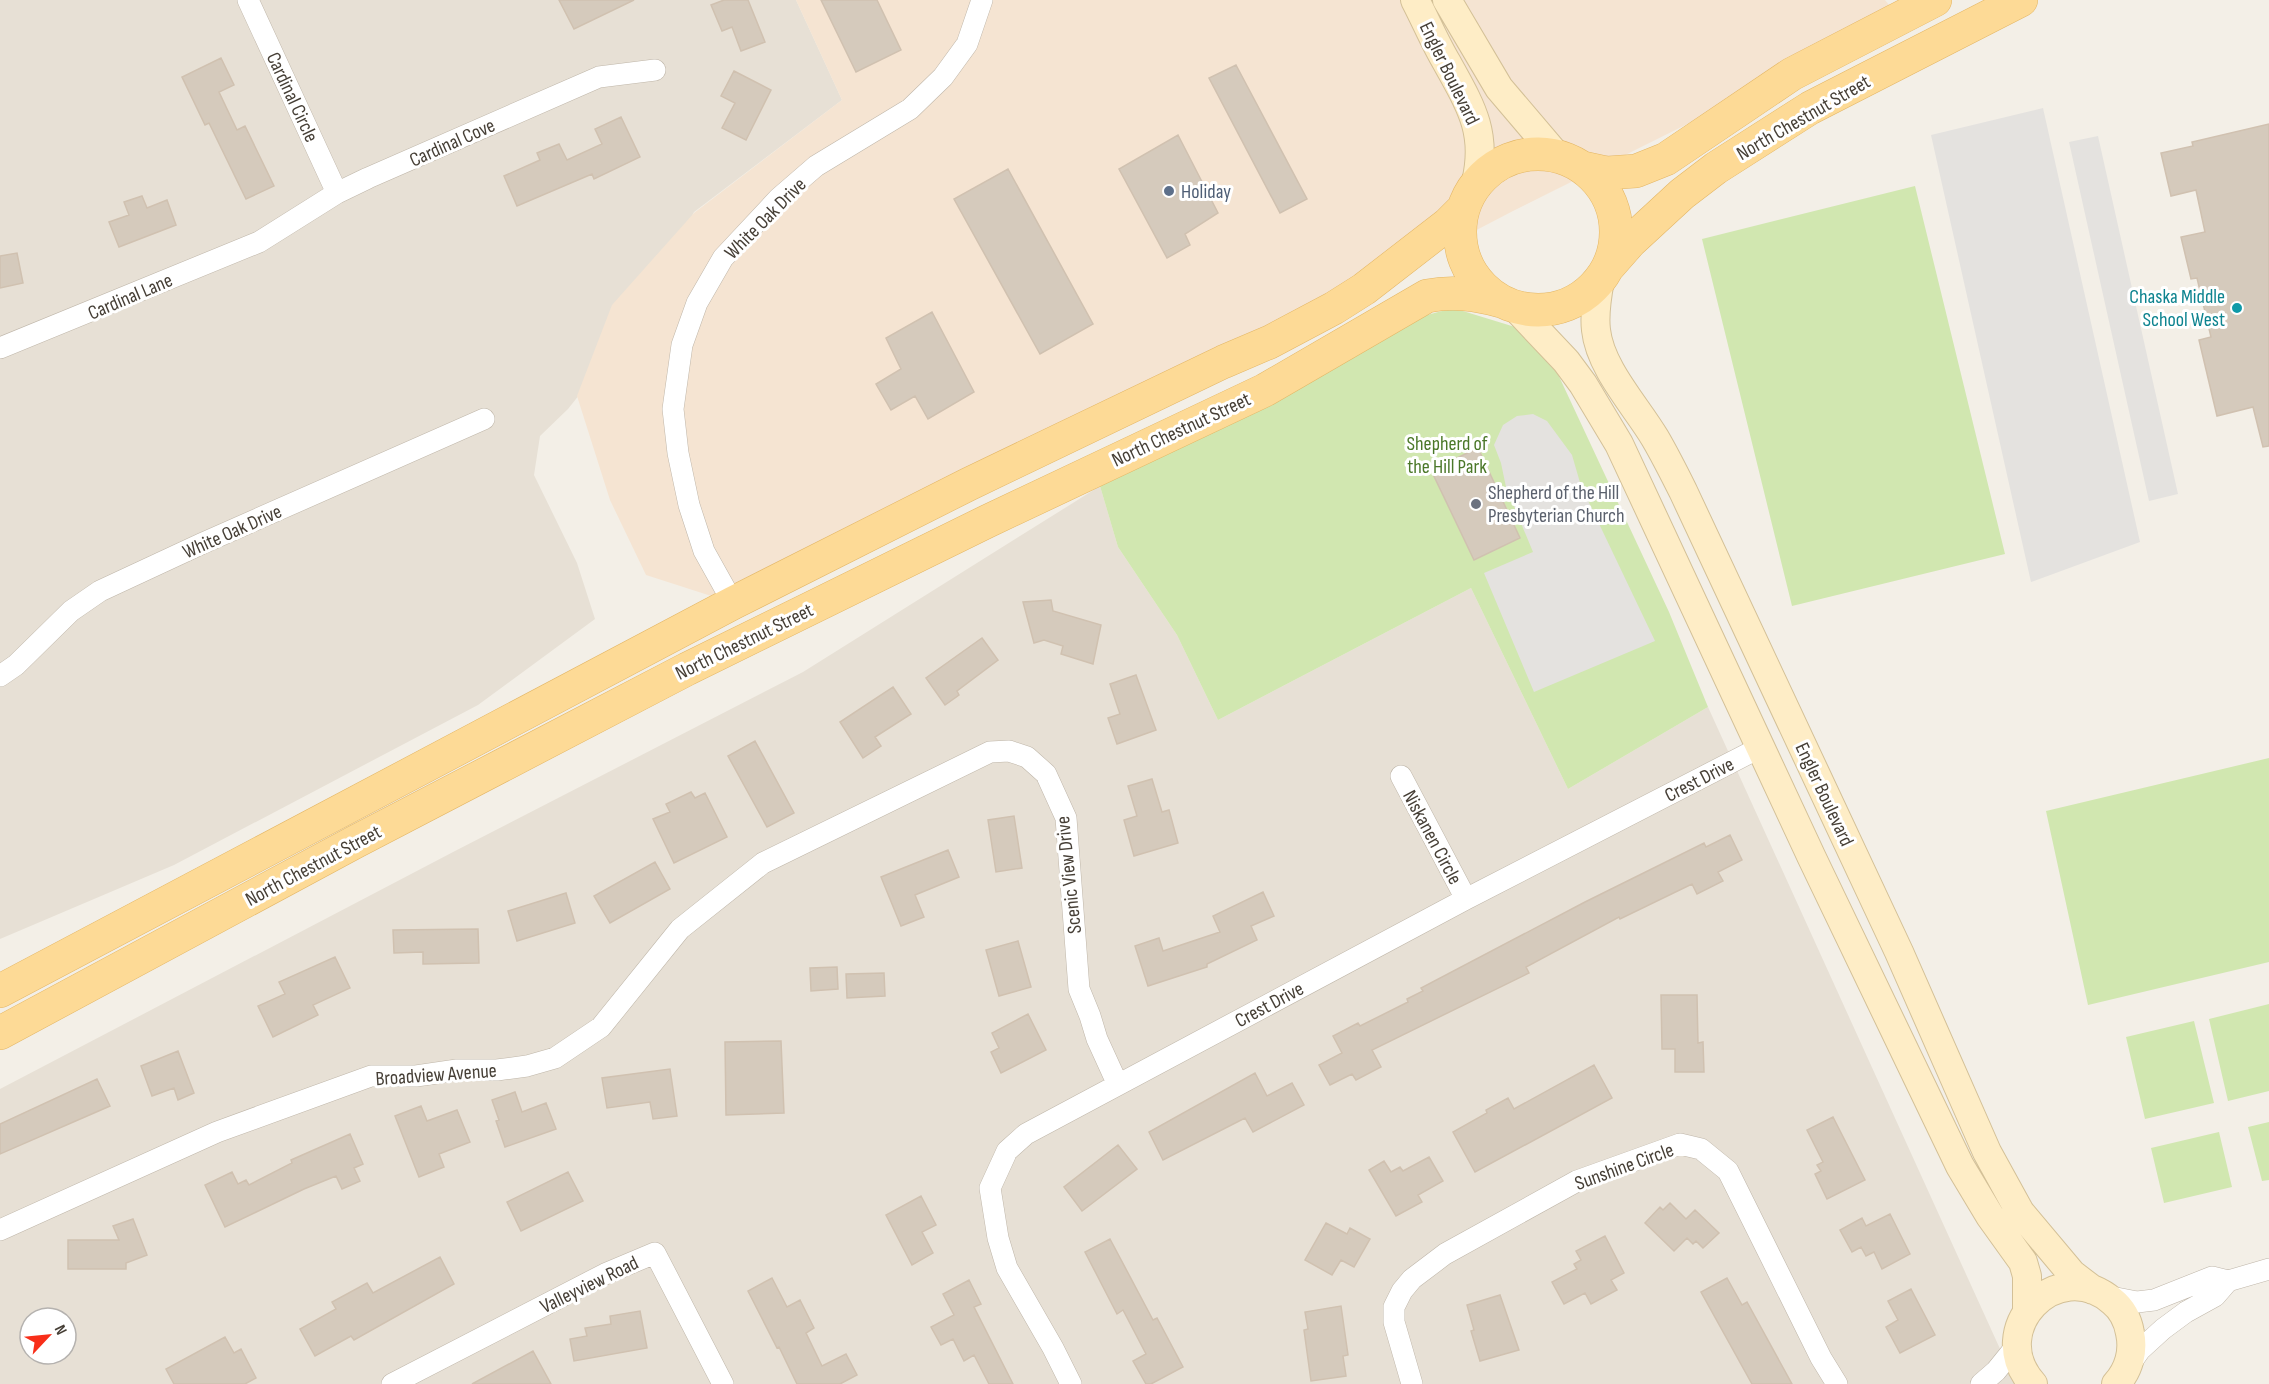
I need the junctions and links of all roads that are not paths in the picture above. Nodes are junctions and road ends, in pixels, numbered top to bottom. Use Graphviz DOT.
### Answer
graph roads {
  1 [pos="248,0"];
  2 [pos="982,0"];
  3 [pos="1415,0"];
  4 [pos="1447,0"];
  5 [pos="1935,0"];
  6 [pos="2021,0"];
  7 [pos="655,70"];
  8 [pos="1570,161"];
  9 [pos="337,193"];
  10 [pos="1470,196"];
  11 [pos="259,242"];
  12 [pos="1604,273"];
  13 [pos="1508,304"];
  14 [pos="0,348"];
  15 [pos="484,419"];
  16 [pos="733,603"];
  17 [pos="0,676"];
  18 [pos="1761,747"];
  19 [pos="1401,776"];
  20 [pos="816,837"];
  21 [pos="1466,899"];
  22 [pos="0,991"];
  23 [pos="0,1033"];
  24 [pos="1118,1085"];
  25 [pos="0,1230"];
  26 [pos="2269,1269"];
  27 [pos="2228,1281"];
  28 [pos="2100,1293"];
  29 [pos="2027,1312"];
  30 [pos="2017,1345"];
  31 [pos="2121,1379"];
  32 [pos="392,1384"];
  33 [pos="723,1384"];
  34 [pos="1071,1384"];
  35 [pos="1412,1384"];
  36 [pos="1836,1384"];
  37 [pos="1981,1384"];
  38 [pos="2033,1384"];
  1 -- 9 [label="street, Cardinal Circle"];
  2 -- 16 [label="street, White Oak Drive"];
  3 -- 10 [label="main road, Engler Boulevard"];
  4 -- 8 [label="main road, Engler Boulevard"];
  5 -- 8 [label="main road, North Chestnut Street"];
  6 -- 12 [label="main road, North Chestnut Street"];
  7 -- 9 [label="street, Cardinal Cove"];
  8 -- 10 [label="main road"];
  8 -- 12 [label="main road"];
  9 -- 11 [label="street, Cardinal Cove"];
  10 -- 13 [label="main road"];
  10 -- 16 [label="main road, North Chestnut Street"];
  11 -- 14 [label="street, Cardinal Lane"];
  12 -- 13 [label="main road"];
  12 -- 28 [label="main road, Engler Boulevard"];
  13 -- 18 [label="main road, Engler Boulevard"];
  13 -- 23 [label="main road, North Chestnut Street"];
  15 -- 17 [label="street, White Oak Drive"];
  16 -- 22 [label="main road, North Chestnut Street"];
  18 -- 21 [label="street, Crest Drive"];
  18 -- 29 [label="main road, Engler Boulevard"];
  19 -- 21 [label="street, Niskanen Circle"];
  20 -- 24 [label="street, Scenic View Drive"];
  20 -- 25 [label="street, Broadview Avenue"];
  21 -- 24 [label="street, Crest Drive"];
  24 -- 34 [label="street, Crest Drive"];
  26 -- 27 [label="street"];
  27 -- 28 [label="street"];
  27 -- 31 [label="street"];
  28 -- 29 [label="main road"];
  28 -- 31 [label="main road, Engler Boulevard"];
  29 -- 30 [label="main road"];
  30 -- 37 [label="street"];
  30 -- 38 [label="main road"];
  32 -- 33 [label="street, Valleyview Road"];
  35 -- 36 [label="street, Sunshine Circle"];
}
